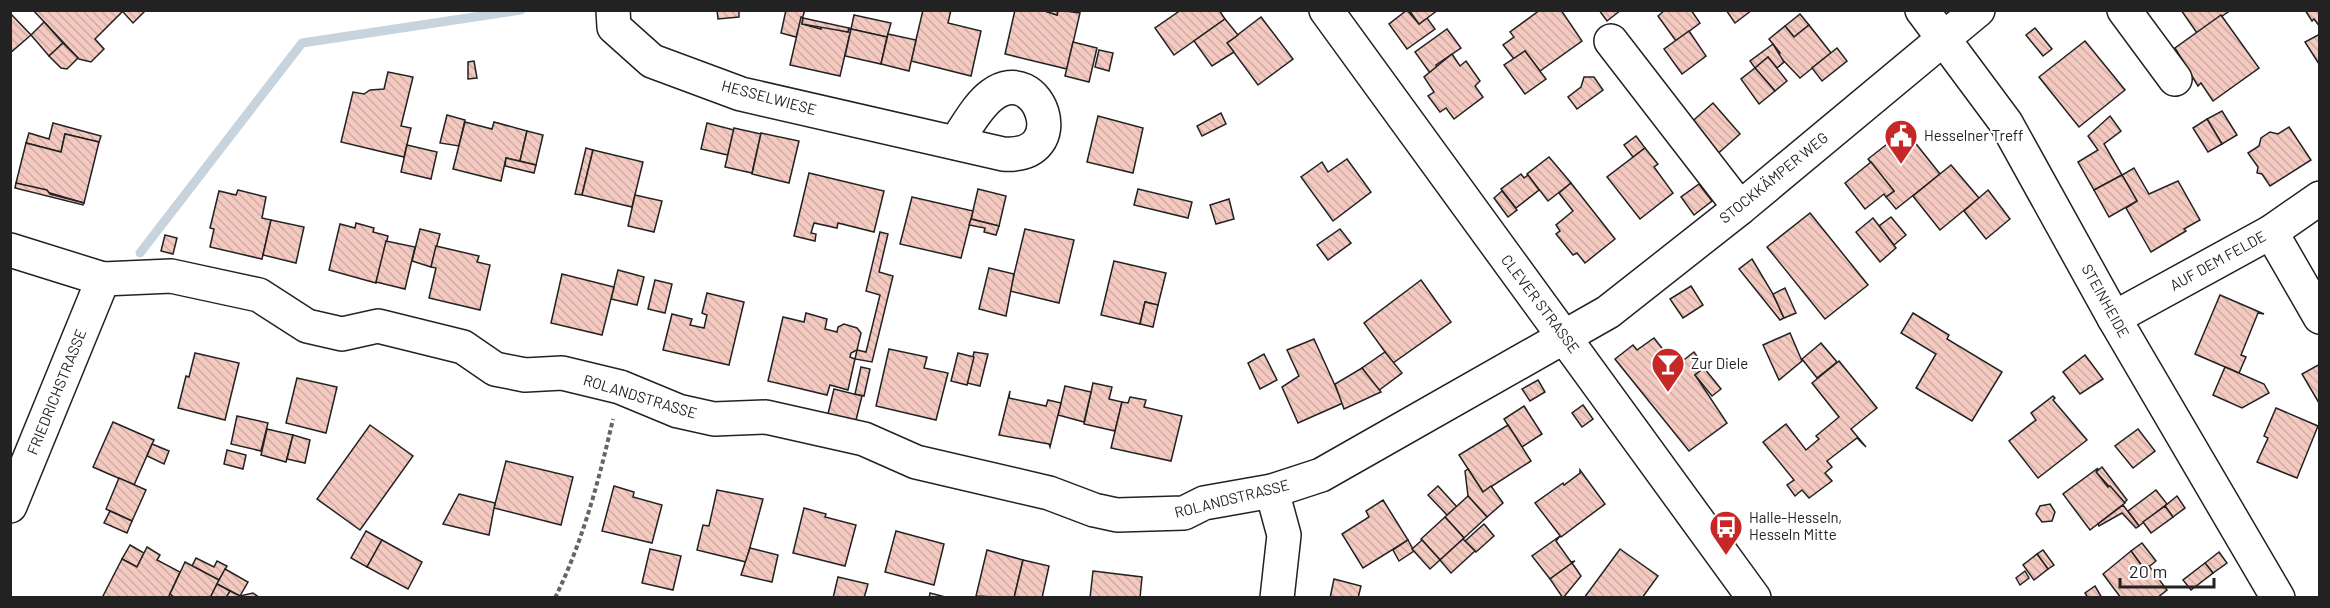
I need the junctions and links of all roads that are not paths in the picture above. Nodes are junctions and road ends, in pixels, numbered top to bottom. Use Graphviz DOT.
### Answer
graph roads {
  1 [pos="613,10"];
  2 [pos="1326,10"];
  3 [pos="1922,10"];
  4 [pos="1978,10"];
  5 [pos="2124,10"];
  6 [pos="1944,38"];
  7 [pos="1611,41"];
  8 [pos="2175,79"];
  9 [pos="955,143"];
  10 [pos="2319,198"];
  11 [pos="1740,208"];
  12 [pos="2271,232"];
  13 [pos="10,250"];
  14 [pos="103,279"];
  15 [pos="2319,317"];
  16 [pos="2114,318"];
  17 [pos="1564,336"];
  18 [pos="1272,491"];
  19 [pos="10,506"];
  20 [pos="1277,597"];
  21 [pos="1754,597"];
  22 [pos="2278,597"];
  1 -- 9 [label="street, HESSELWIESE"];
  2 -- 17 [label="street, CLEVER STRASSE"];
  3 -- 6 [label="street, STEINHEIDE"];
  4 -- 6 [label="street, STOCKKÄMPER WEG"];
  5 -- 8 [label="street"];
  6 -- 11 [label="street, STOCKKÄMPER WEG"];
  6 -- 16 [label="street, STEINHEIDE"];
  7 -- 11 [label="street"];
  10 -- 12 [label="street, AUF DEM FELDE"];
  11 -- 17 [label="street, STOCKKÄMPER WEG"];
  12 -- 15 [label="street"];
  12 -- 16 [label="street, AUF DEM FELDE"];
  13 -- 14 [label="street, ROLANDSTRASSE"];
  14 -- 18 [label="street, ROLANDSTRASSE"];
  14 -- 19 [label="street, FRIEDRICHSTRASSE"];
  16 -- 22 [label="street, STEINHEIDE"];
  17 -- 18 [label="street, ROLANDSTRASSE"];
  17 -- 21 [label="street, CLEVER STRASSE"];
  18 -- 20 [label="street"];
}
